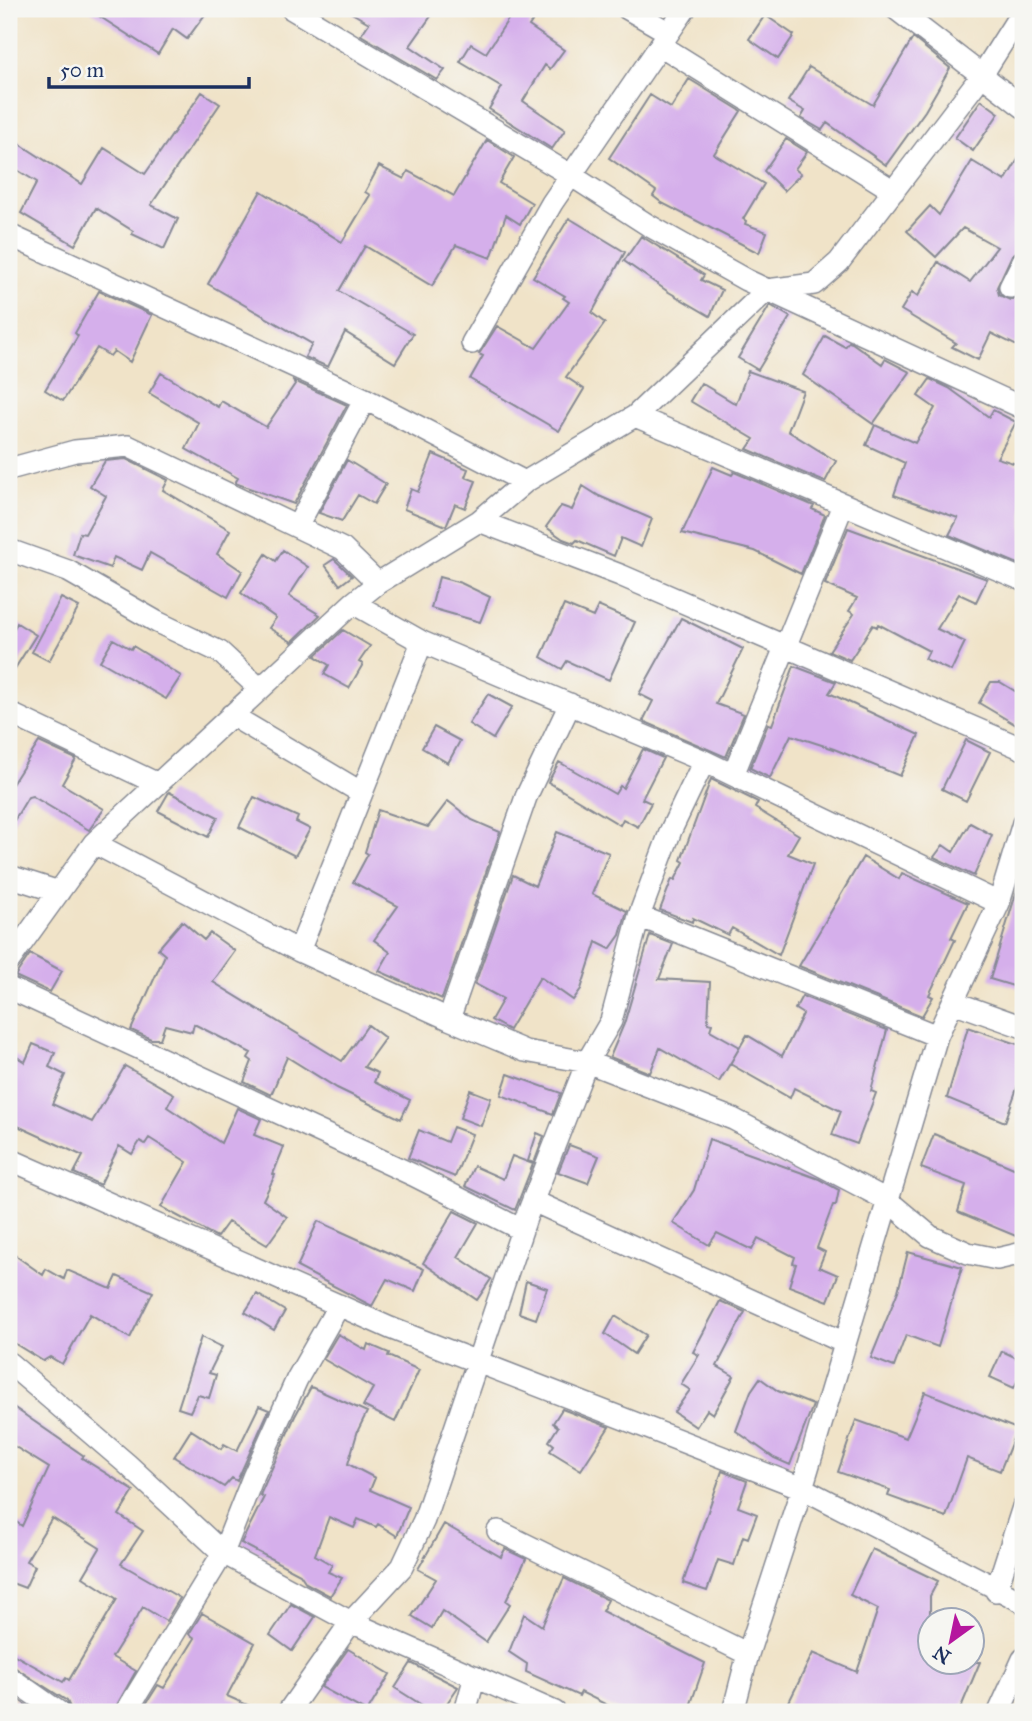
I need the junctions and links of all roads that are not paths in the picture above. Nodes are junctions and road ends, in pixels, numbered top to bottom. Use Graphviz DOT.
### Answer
graph roads {
  1 [pos="292,9"];
  2 [pos="628,9"];
  3 [pos="685,9"];
  4 [pos="896,9"];
  5 [pos="1023,10"];
  6 [pos="664,38"];
  7 [pos="982,75"];
  8 [pos="1023,107"];
  9 [pos="572,176"];
  10 [pos="894,191"];
  11 [pos="9,235"];
  12 [pos="1023,261"];
  13 [pos="1010,287"];
  14 [pos="767,289"];
  15 [pos="471,343"];
  16 [pos="365,399"];
  17 [pos="1023,408"];
  18 [pos="635,416"];
  19 [pos="9,469"];
  20 [pos="525,482"];
  21 [pos="843,505"];
  22 [pos="479,521"];
  23 [pos="297,527"];
  24 [pos="9,550"];
  25 [pos="1023,580"];
  26 [pos="378,583"];
  27 [pos="353,603"];
  28 [pos="422,642"];
  29 [pos="786,648"];
  30 [pos="260,689"];
  31 [pos="570,704"];
  32 [pos="9,713"];
  33 [pos="231,715"];
  34 [pos="1023,748"];
  35 [pos="704,761"];
  36 [pos="733,775"];
  37 [pos="158,784"];
  38 [pos="362,793"];
  39 [pos="1023,823"];
  40 [pos="94,843"];
  41 [pos="9,876"];
  42 [pos="59,892"];
  43 [pos="999,902"];
  44 [pos="639,916"];
  45 [pos="299,951"];
  46 [pos="9,961"];
  47 [pos="9,988"];
  48 [pos="953,1002"];
  49 [pos="449,1019"];
  50 [pos="1023,1027"];
  51 [pos="937,1036"];
  52 [pos="587,1062"];
  53 [pos="9,1159"];
  54 [pos="887,1199"];
  55 [pos="533,1201"];
  56 [pos="522,1230"];
  57 [pos="1023,1253"];
  58 [pos="339,1305"];
  59 [pos="845,1343"];
  60 [pos="9,1363"];
  61 [pos="476,1363"];
  62 [pos="802,1488"];
  63 [pos="1023,1507"];
  64 [pos="498,1531"];
  65 [pos="223,1553"];
  66 [pos="996,1591"];
  67 [pos="1023,1602"];
  68 [pos="351,1622"];
  69 [pos="748,1654"];
  70 [pos="1023,1659"];
  71 [pos="475,1676"];
  72 [pos="9,1677"];
  73 [pos="59,1712"];
  74 [pos="125,1712"];
  75 [pos="288,1712"];
  76 [pos="465,1712"];
  77 [pos="555,1712"];
  78 [pos="733,1712"];
  79 [pos="999,1712"];
  1 -- 9 [label="street"];
  2 -- 6 [label="street"];
  3 -- 6 [label="street"];
  4 -- 7 [label="street"];
  5 -- 7 [label="street"];
  6 -- 9 [label="street"];
  6 -- 10 [label="street"];
  7 -- 8 [label="street"];
  7 -- 10 [label="street"];
  9 -- 14 [label="street"];
  9 -- 15 [label="street"];
  10 -- 14 [label="street"];
  11 -- 16 [label="street"];
  12 -- 13 [label="street"];
  14 -- 17 [label="street"];
  14 -- 18 [label="street"];
  16 -- 20 [label="street"];
  16 -- 23 [label="street"];
  18 -- 20 [label="street"];
  18 -- 21 [label="street"];
  19 -- 23 [label="street"];
  20 -- 22 [label="street"];
  21 -- 25 [label="street"];
  21 -- 29 [label="street"];
  22 -- 26 [label="street"];
  22 -- 29 [label="street"];
  23 -- 26 [label="street"];
  24 -- 30 [label="street"];
  26 -- 27 [label="street"];
  27 -- 28 [label="street"];
  27 -- 30 [label="street"];
  28 -- 31 [label="street"];
  28 -- 38 [label="street"];
  29 -- 34 [label="street"];
  29 -- 36 [label="street"];
  30 -- 33 [label="street"];
  31 -- 35 [label="street"];
  31 -- 49 [label="street"];
  32 -- 37 [label="street"];
  33 -- 37 [label="street"];
  33 -- 38 [label="street"];
  35 -- 36 [label="street"];
  35 -- 44 [label="street"];
  36 -- 43 [label="street"];
  37 -- 40 [label="street"];
  38 -- 45 [label="street"];
  39 -- 43 [label="street"];
  40 -- 42 [label="street"];
  40 -- 45 [label="street"];
  41 -- 42 [label="street"];
  42 -- 46 [label="street"];
  43 -- 48 [label="street"];
  44 -- 51 [label="street"];
  44 -- 52 [label="street"];
  45 -- 49 [label="street"];
  47 -- 56 [label="street"];
  48 -- 50 [label="street"];
  48 -- 51 [label="street"];
  49 -- 52 [label="street"];
  51 -- 54 [label="street"];
  52 -- 54 [label="street"];
  52 -- 55 [label="street"];
  53 -- 58 [label="street"];
  54 -- 57 [label="street"];
  54 -- 59 [label="street"];
  55 -- 56 [label="street"];
  55 -- 59 [label="street"];
  56 -- 61 [label="street"];
  58 -- 61 [label="street"];
  58 -- 65 [label="street"];
  59 -- 62 [label="street"];
  60 -- 65 [label="street"];
  61 -- 62 [label="street"];
  61 -- 68 [label="street"];
  62 -- 66 [label="street"];
  62 -- 69 [label="street"];
  63 -- 66 [label="street"];
  64 -- 69 [label="street"];
  65 -- 68 [label="street"];
  65 -- 74 [label="street"];
  66 -- 67 [label="street"];
  68 -- 71 [label="street"];
  68 -- 75 [label="street"];
  69 -- 78 [label="street"];
  70 -- 79 [label="street"];
  71 -- 76 [label="street"];
  71 -- 77 [label="street"];
  72 -- 73 [label="street"];
}
